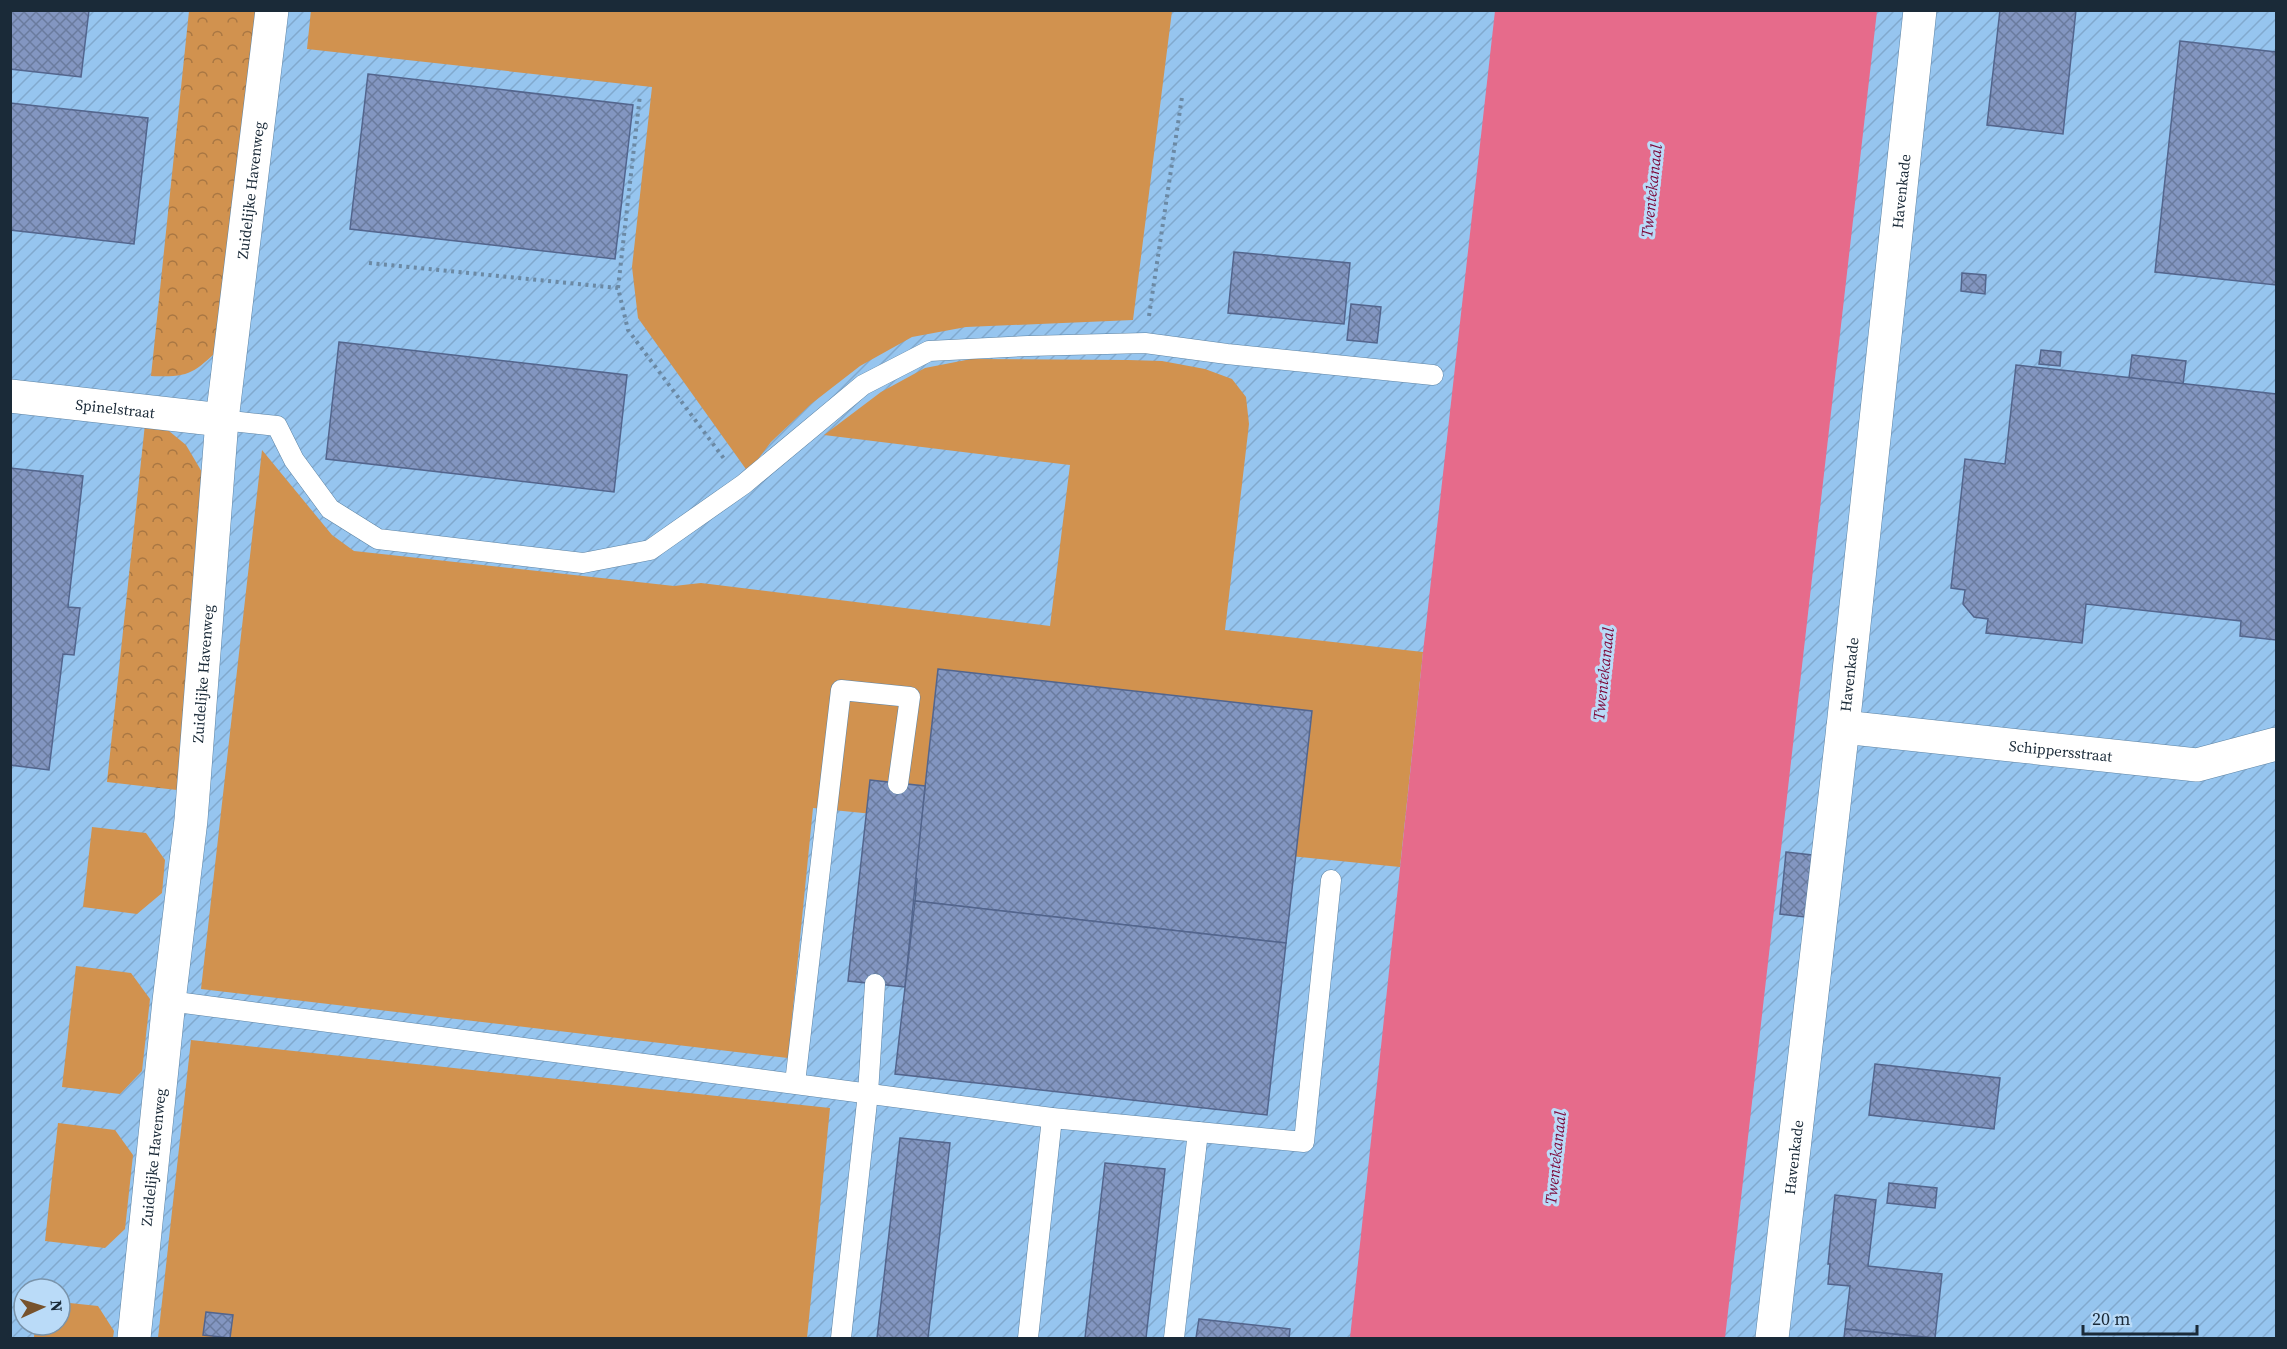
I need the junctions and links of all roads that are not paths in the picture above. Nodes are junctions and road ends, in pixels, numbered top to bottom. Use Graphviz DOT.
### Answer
graph roads {
  1 [pos="272,10"];
  2 [pos="1920,10"];
  3 [pos="1433,375"];
  4 [pos="10,396"];
  5 [pos="222,420"];
  6 [pos="1843,727"];
  7 [pos="2277,744"];
  8 [pos="898,784"];
  9 [pos="1331,880"];
  10 [pos="875,984"];
  11 [pos="169,1001"];
  12 [pos="795,1083"];
  13 [pos="868,1093"];
  14 [pos="1052,1118"];
  15 [pos="1198,1132"];
  16 [pos="134,1338"];
  17 [pos="841,1338"];
  18 [pos="1028,1338"];
  19 [pos="1174,1338"];
  20 [pos="1772,1338"];
  1 -- 5 [label="street, Zuidelijke Havenweg"];
  2 -- 6 [label="street, Havenkade"];
  3 -- 5 [label="lane"];
  4 -- 5 [label="street, Spinelstraat"];
  5 -- 11 [label="street, Zuidelijke Havenweg"];
  6 -- 7 [label="street, Schippersstraat"];
  6 -- 20 [label="street, Havenkade"];
  8 -- 12 [label="lane"];
  9 -- 15 [label="lane"];
  10 -- 13 [label="lane"];
  11 -- 12 [label="lane"];
  11 -- 16 [label="street, Zuidelijke Havenweg"];
  12 -- 13 [label="lane"];
  13 -- 14 [label="lane"];
  13 -- 17 [label="lane"];
  14 -- 15 [label="lane"];
  14 -- 18 [label="lane"];
  15 -- 19 [label="lane"];
}
